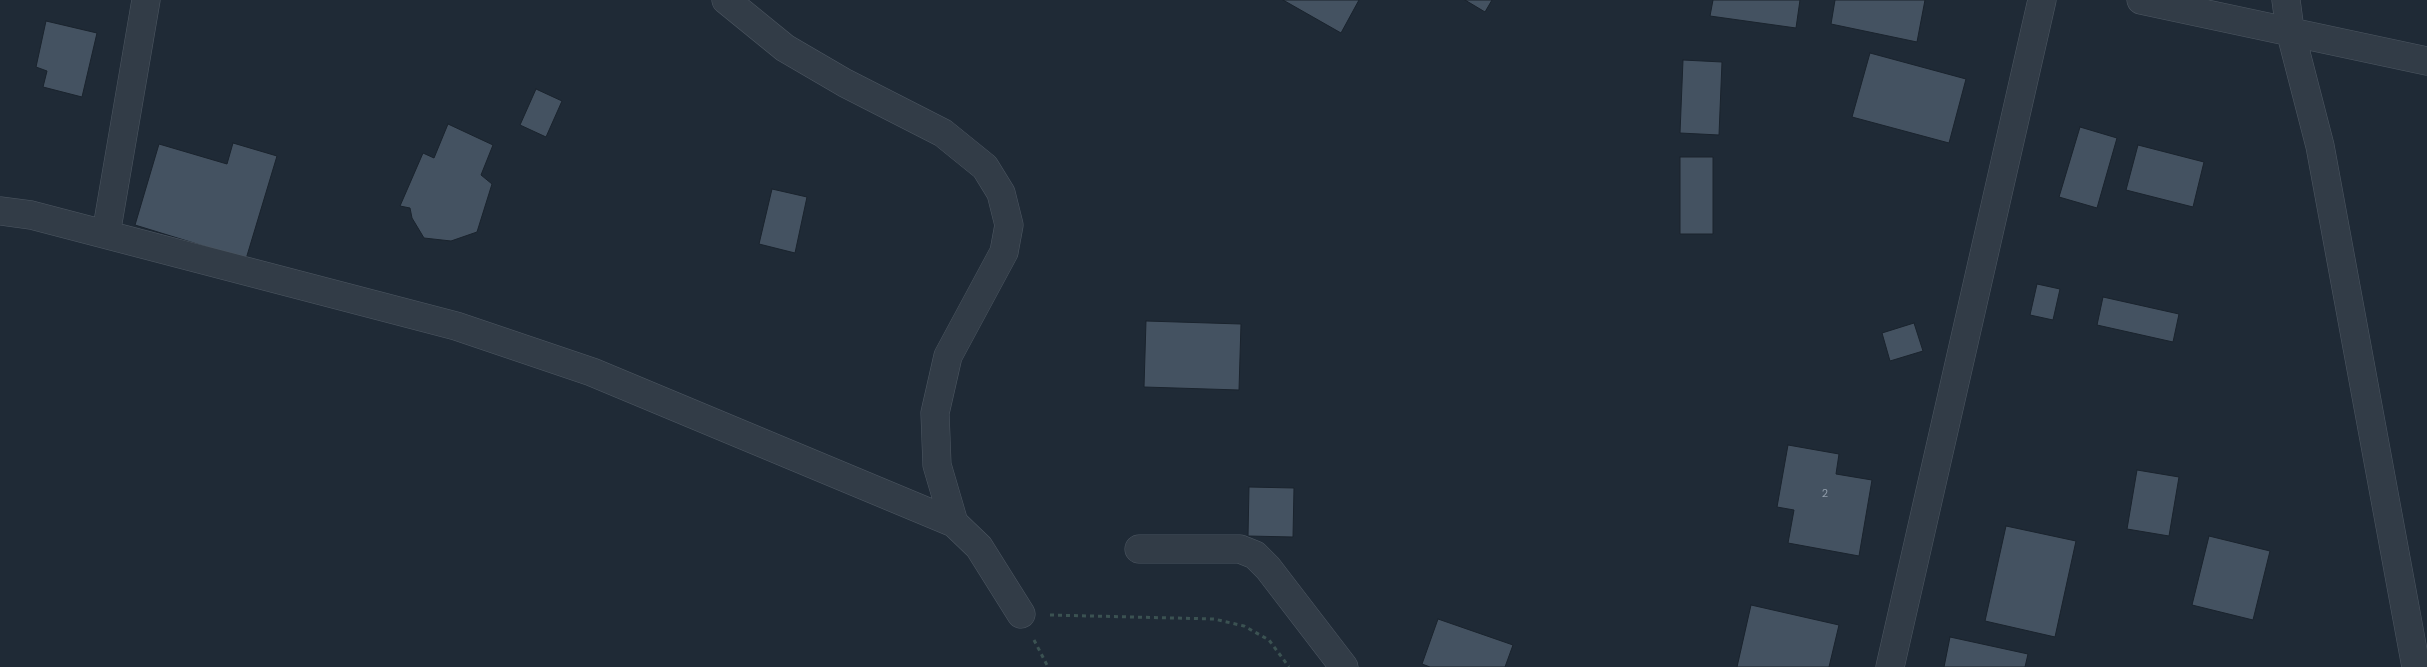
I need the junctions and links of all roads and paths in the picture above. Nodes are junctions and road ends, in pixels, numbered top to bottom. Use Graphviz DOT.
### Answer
graph roads {
  1 [pos="146,0"];
  2 [pos="726,0"];
  3 [pos="2042,0"];
  4 [pos="2141,0"];
  5 [pos="2286,0"];
  6 [pos="2290,30"];
  7 [pos="2427,62"];
  8 [pos="0,211"];
  9 [pos="106,234"];
  10 [pos="954,523"];
  11 [pos="1139,549"];
  12 [pos="1021,614"];
  13 [pos="1289,667"];
  14 [pos="1344,667"];
  15 [pos="1890,667"];
  16 [pos="2416,667"];
  1 -- 9 [label="street"];
  2 -- 10 [label="street"];
  3 -- 15 [label="street"];
  4 -- 6 [label="street"];
  5 -- 6 [label="street"];
  6 -- 7 [label="street"];
  6 -- 16 [label="street"];
  8 -- 9 [label="street"];
  9 -- 10 [label="street"];
  10 -- 12 [label="street"];
  11 -- 14 [label="street"];
  12 -- 13 [label="path"];
}
